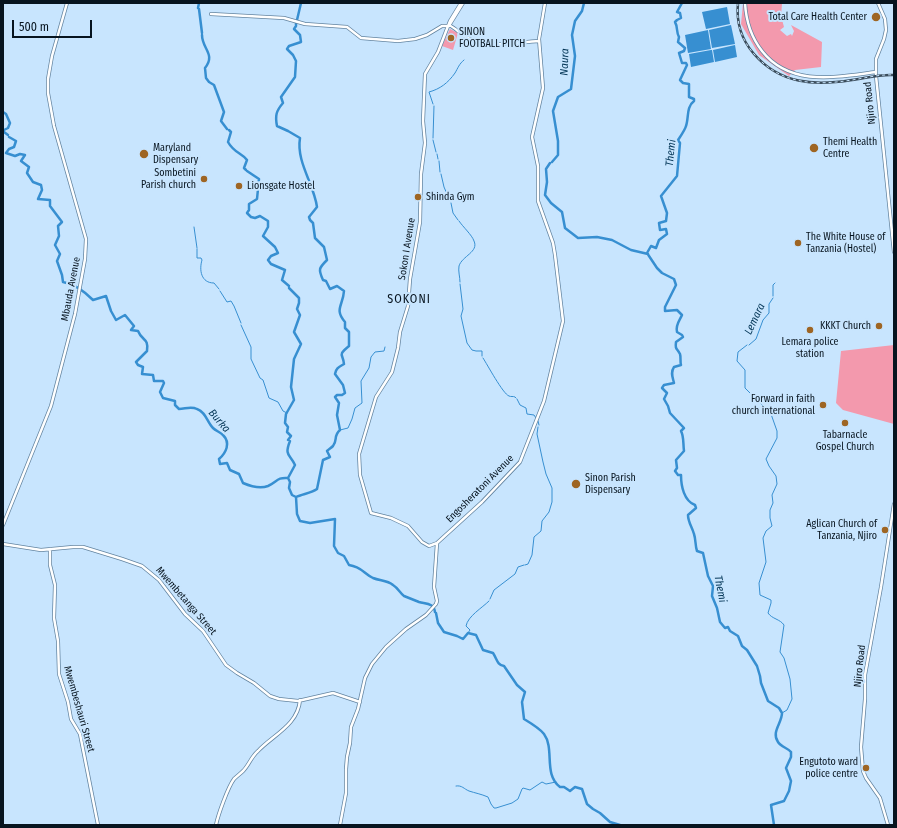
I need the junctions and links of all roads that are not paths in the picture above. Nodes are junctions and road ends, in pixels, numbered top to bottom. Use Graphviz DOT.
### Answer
graph roads {
  1 [pos="67,3"];
  2 [pos="462,3"];
  3 [pos="545,3"];
  4 [pos="745,3"];
  5 [pos="878,3"];
  6 [pos="211,14"];
  7 [pos="449,25"];
  8 [pos="539,41"];
  9 [pos="876,72"];
  10 [pos="894,252"];
  11 [pos="894,504"];
  12 [pos="3,525"];
  13 [pos="438,543"];
  14 [pos="3,544"];
  15 [pos="50,549"];
  16 [pos="300,700"];
  17 [pos="360,702"];
  18 [pos="98,825"];
  19 [pos="216,825"];
  20 [pos="340,825"];
  21 [pos="888,825"];
  1 -- 12 [label="street, Mbauda Avenue"];
  2 -- 7 [label="street"];
  3 -- 8 [label="street, Engosheratoni Avenue"];
  4 -- 9 [label="street"];
  5 -- 9 [label="street, Njiro Road"];
  6 -- 7 [label="street"];
  7 -- 8 [label="street"];
  7 -- 13 [label="street, Sokon I Avenue"];
  8 -- 13 [label="street, Engosheratoni Avenue"];
  9 -- 10 [label="street, Njiro Road"];
  11 -- 21 [label="street, Njiro Road"];
  13 -- 17 [label="street"];
  14 -- 15 [label="street, Mwembetanga Street"];
  15 -- 16 [label="street, Mwembetanga Street"];
  15 -- 18 [label="street, Mwembeshauri Street"];
  16 -- 17 [label="street, Mwembetanga Street"];
  16 -- 19 [label="street"];
  17 -- 20 [label="street"];
}
